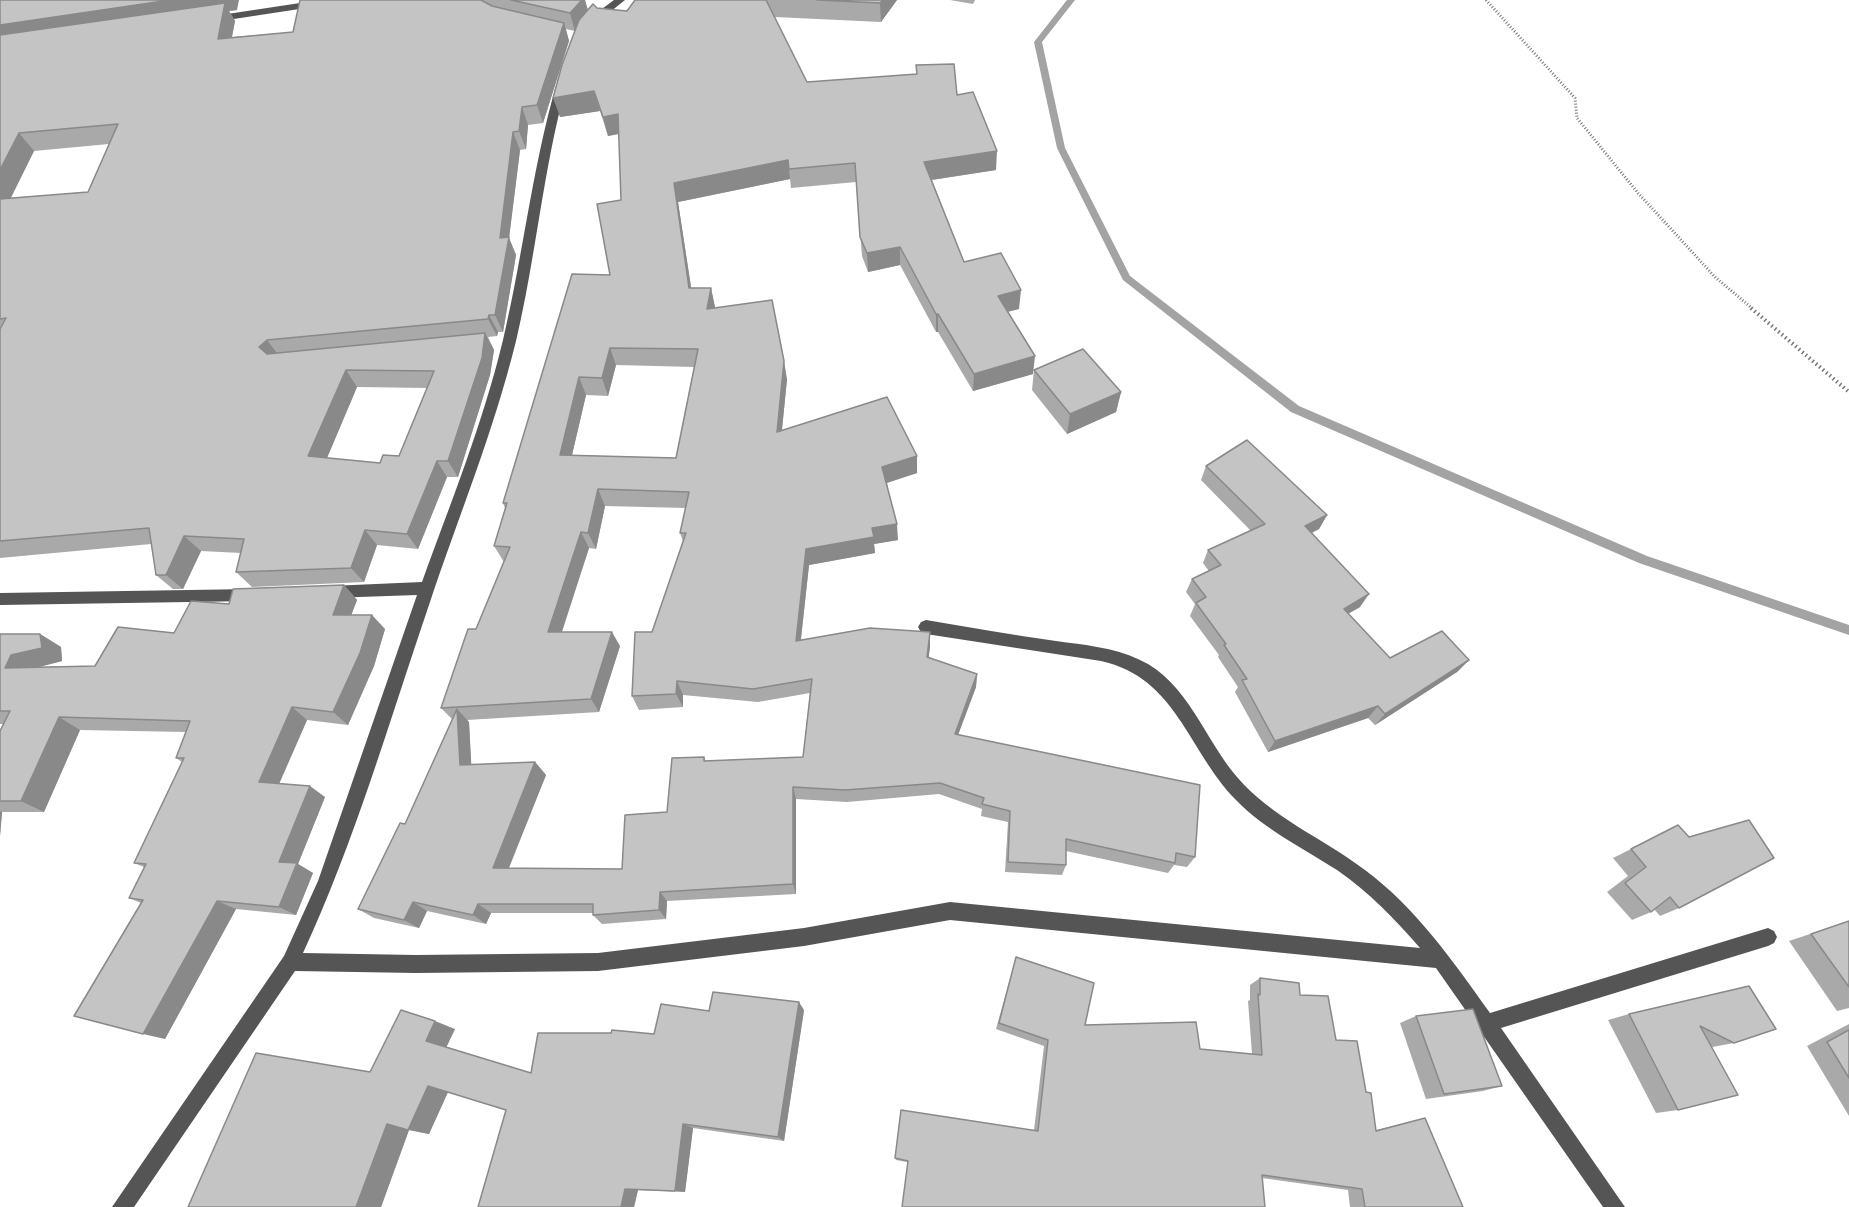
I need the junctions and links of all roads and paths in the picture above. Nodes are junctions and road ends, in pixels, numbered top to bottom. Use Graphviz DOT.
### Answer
graph roads {
  1 [pos="339,0"];
  2 [pos="620,0"];
  3 [pos="1486,0"];
  4 [pos="207,20"];
  5 [pos="582,31"];
  6 [pos="564,75"];
  7 [pos="1849,392"];
  8 [pos="427,588"];
  9 [pos="310,593"];
  10 [pos="264,595"];
  11 [pos="0,599"];
  12 [pos="926,627"];
  13 [pos="1768,937"];
  14 [pos="1441,959"];
  15 [pos="290,962"];
  16 [pos="1486,1023"];
  17 [pos="122,1207"];
  18 [pos="1615,1207"];
  1 -- 4 [label="street"];
  2 -- 5 [label="street"];
  3 -- 7 [label="path"];
  6 -- 8 [label="street"];
  8 -- 9 [label="street"];
  8 -- 15 [label="street"];
  10 -- 11 [label="street"];
  12 -- 14 [label="street"];
  13 -- 16 [label="street"];
  14 -- 15 [label="street"];
  14 -- 16 [label="street"];
  15 -- 17 [label="street"];
  16 -- 18 [label="street"];
}
